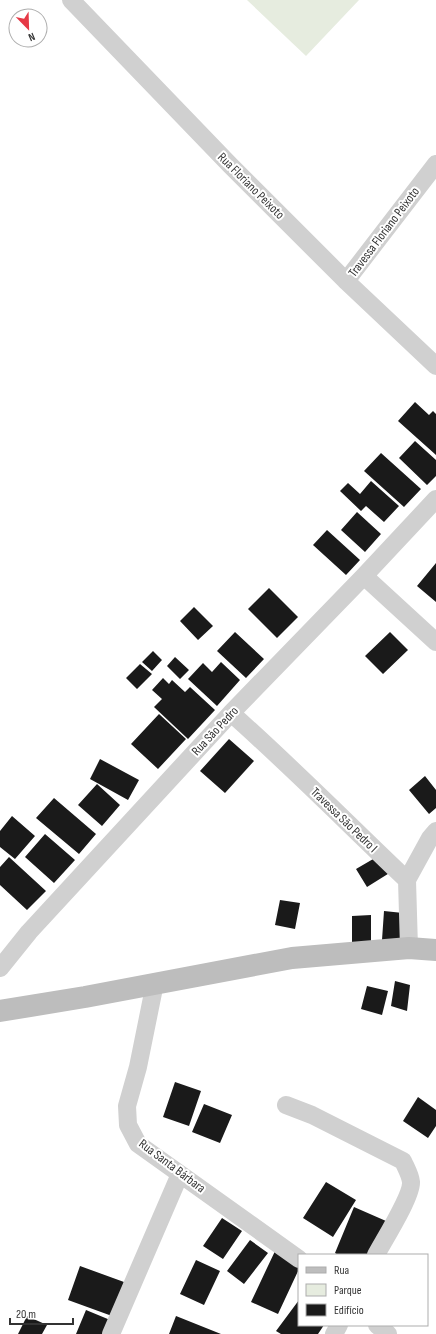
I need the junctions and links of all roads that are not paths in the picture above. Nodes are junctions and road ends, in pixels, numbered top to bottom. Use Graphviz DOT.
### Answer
graph roads {
  1 [pos="71,0"];
  2 [pos="436,164"];
  3 [pos="346,281"];
  4 [pos="436,366"];
  5 [pos="436,499"];
  6 [pos="364,576"];
  7 [pos="436,642"];
  8 [pos="231,713"];
  9 [pos="436,831"];
  10 [pos="407,880"];
  11 [pos="409,948"];
  12 [pos="436,950"];
  13 [pos="0,968"];
  14 [pos="155,983"];
  15 [pos="0,1011"];
  16 [pos="286,1105"];
  17 [pos="180,1174"];
  18 [pos="377,1254"];
  19 [pos="298,1258"];
  20 [pos="378,1326"];
  21 [pos="111,1334"];
  22 [pos="388,1334"];
  1 -- 3 [label="street, Rua Floriano Peixoto"];
  2 -- 3 [label="street, Travessa Floriano Peixoto"];
  3 -- 4 [label="street, Rua Floriano Peixoto"];
  5 -- 6 [label="street, Rua São Pedro"];
  6 -- 7 [label="street"];
  6 -- 8 [label="street, Rua São Pedro"];
  8 -- 10 [label="street, Travessa São Pedro I"];
  8 -- 13 [label="street, Rua São Pedro"];
  9 -- 10 [label="street"];
  10 -- 11 [label="street"];
  11 -- 12 [label="street"];
  11 -- 14 [label="street"];
  14 -- 15 [label="street"];
  14 -- 17 [label="street, Rua Santa Bárbara"];
  16 -- 18 [label="street"];
  17 -- 19 [label="street, Rua Santa Bárbara"];
  17 -- 21 [label="street"];
  20 -- 22 [label="street"];
}
